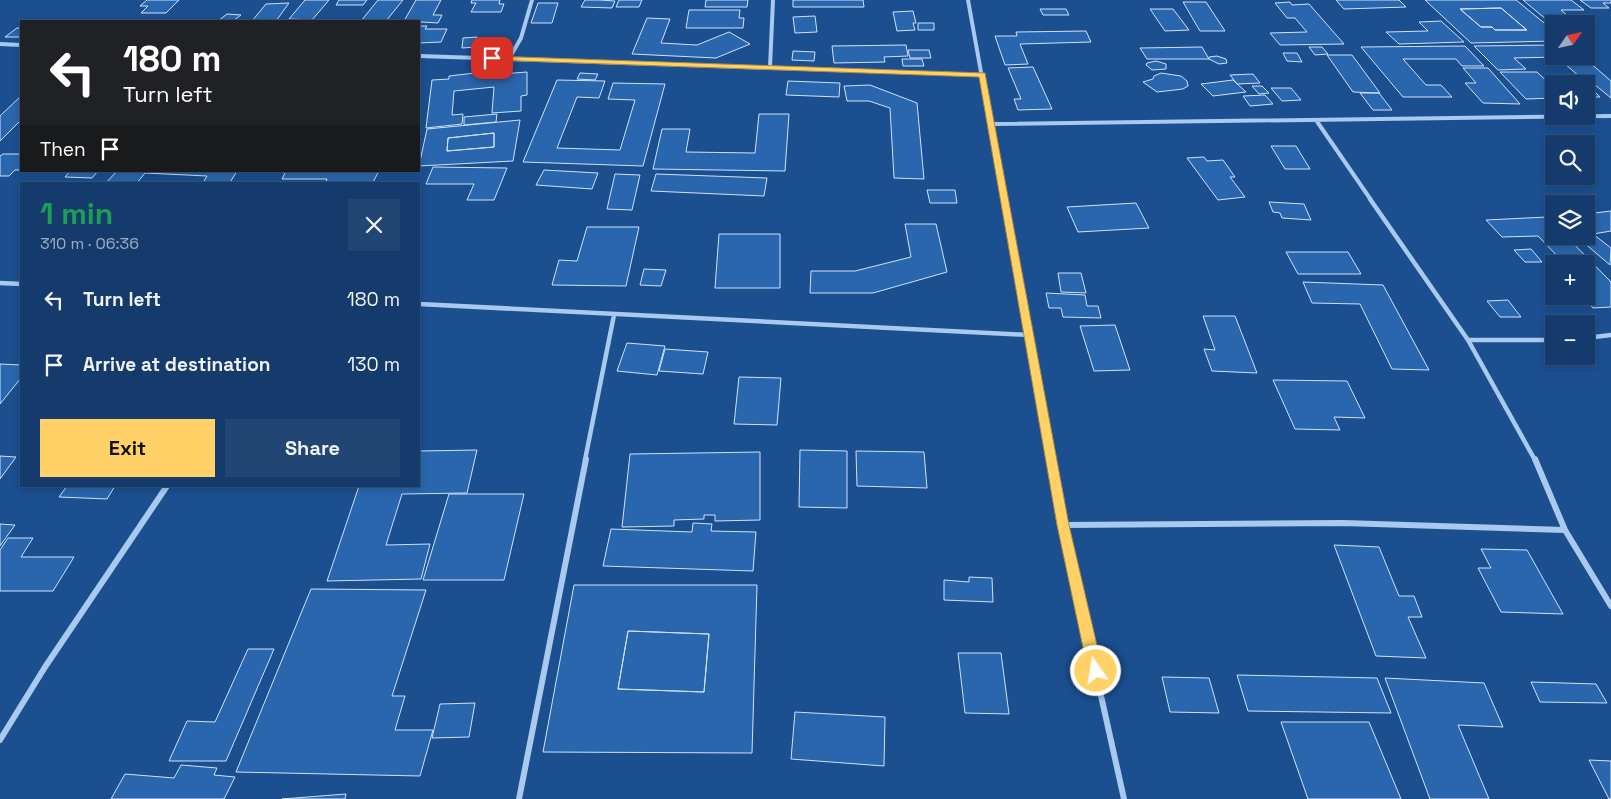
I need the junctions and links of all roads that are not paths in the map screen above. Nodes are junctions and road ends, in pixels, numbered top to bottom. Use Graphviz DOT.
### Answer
graph roads {
  1 [pos="532,0"];
  2 [pos="773,0"];
  3 [pos="968,0"];
  4 [pos="0,44"];
  5 [pos="20,45"];
  6 [pos="420,56"];
  7 [pos="510,59"];
  8 [pos="770,67"];
  9 [pos="982,75"];
  10 [pos="1611,116"];
  11 [pos="1316,120"];
  12 [pos="991,124"];
  13 [pos="0,283"];
  14 [pos="20,284"];
  15 [pos="420,304"];
  16 [pos="614,315"];
  17 [pos="1029,335"];
  18 [pos="1611,335"];
  19 [pos="1595,337"];
  20 [pos="1468,340"];
  21 [pos="1545,340"];
  22 [pos="166,487"];
  23 [pos="1063,525"];
  24 [pos="1564,530"];
  25 [pos="1611,606"];
  26 [pos="0,740"];
  27 [pos="519,799"];
  28 [pos="1124,799"];
  1 -- 7 [label="street"];
  2 -- 8 [label="street"];
  3 -- 9 [label="street"];
  4 -- 5 [label="street"];
  6 -- 7 [label="street"];
  7 -- 8 [label="street"];
  8 -- 9 [label="street"];
  9 -- 12 [label="street"];
  10 -- 11 [label="street"];
  11 -- 12 [label="street"];
  11 -- 20 [label="street"];
  12 -- 17 [label="street"];
  13 -- 14 [label="street"];
  15 -- 16 [label="street"];
  16 -- 17 [label="street"];
  16 -- 27 [label="street"];
  17 -- 23 [label="street"];
  18 -- 19 [label="street"];
  20 -- 21 [label="street"];
  20 -- 24 [label="street"];
  22 -- 26 [label="street"];
  23 -- 24 [label="street"];
  23 -- 28 [label="street"];
  24 -- 25 [label="street"];
}
